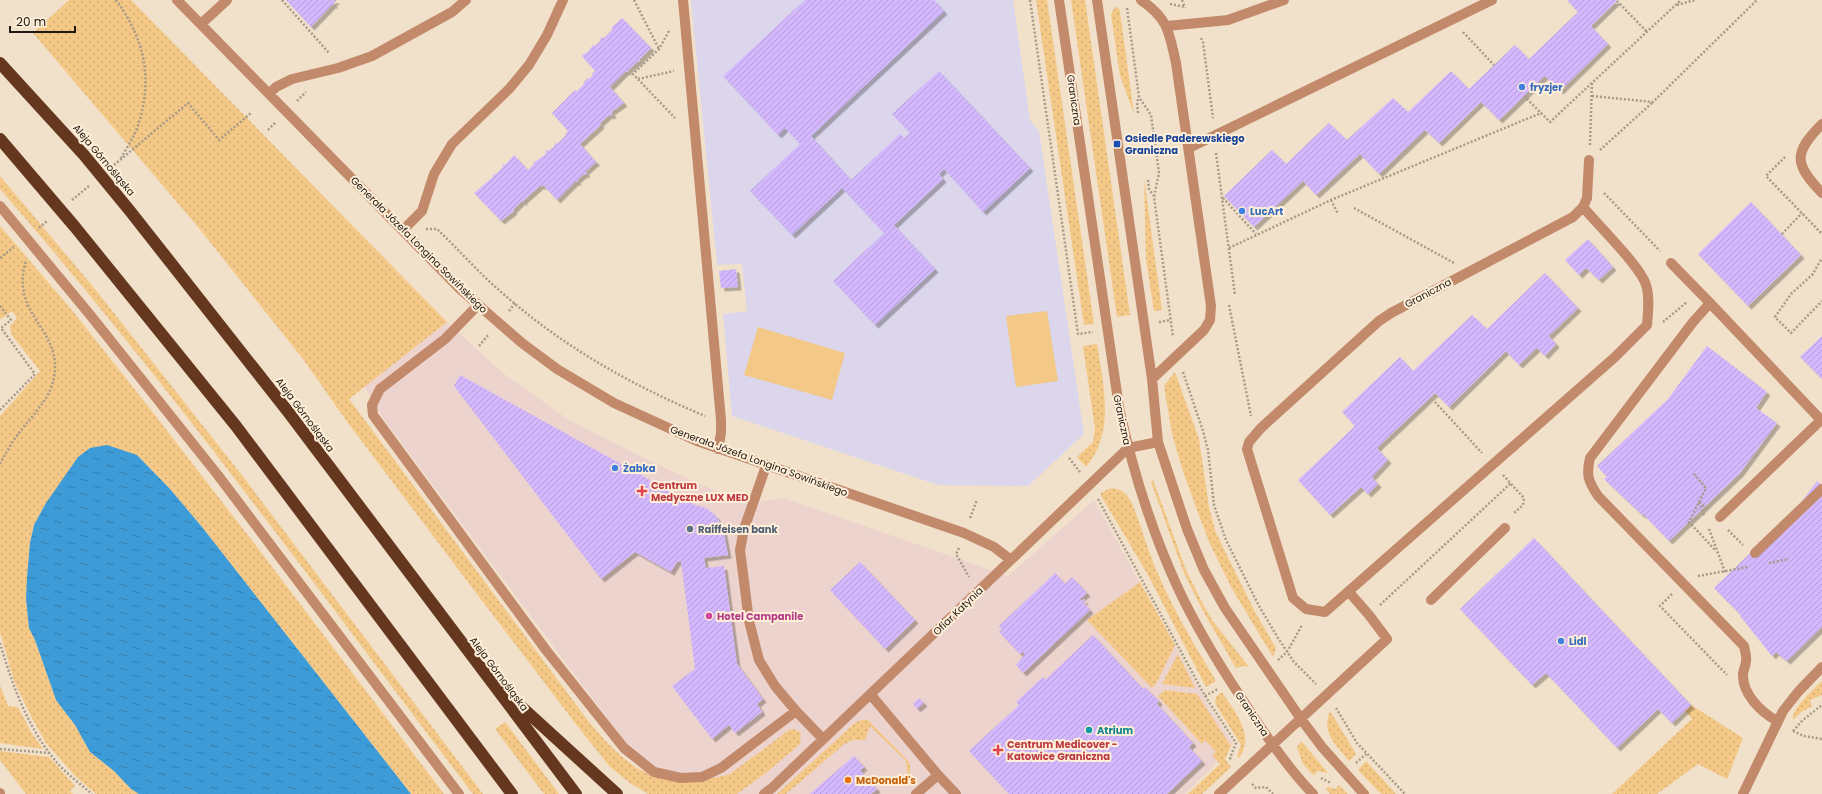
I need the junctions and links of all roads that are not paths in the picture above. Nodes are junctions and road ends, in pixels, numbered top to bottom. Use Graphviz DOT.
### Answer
graph roads {
  1 [pos="178,0"];
  2 [pos="227,0"];
  3 [pos="466,0"];
  4 [pos="564,0"];
  5 [pos="683,0"];
  6 [pos="1059,0"];
  7 [pos="1097,0"];
  8 [pos="1141,0"];
  9 [pos="1284,0"];
  10 [pos="1492,0"];
  11 [pos="202,24"];
  12 [pos="1167,26"];
  13 [pos="0,63"];
  14 [pos="269,94"];
  15 [pos="1822,124"];
  16 [pos="0,139"];
  17 [pos="1189,148"];
  18 [pos="1589,160"];
  19 [pos="1822,193"];
  20 [pos="0,206"];
  21 [pos="1583,208"];
  22 [pos="403,230"];
  23 [pos="1672,263"];
  24 [pos="1710,303"];
  25 [pos="478,305"];
  26 [pos="1152,379"];
  27 [pos="1822,420"];
  28 [pos="1158,442"];
  29 [pos="1128,448"];
  30 [pos="718,449"];
  31 [pos="766,466"];
  32 [pos="1822,489"];
  33 [pos="1720,517"];
  34 [pos="1505,528"];
  35 [pos="1755,553"];
  36 [pos="1011,560"];
  37 [pos="1349,592"];
  38 [pos="1431,600"];
  39 [pos="1822,667"];
  40 [pos="480,668"];
  41 [pos="870,695"];
  42 [pos="796,711"];
  43 [pos="1300,719"];
  44 [pos="1776,722"];
  45 [pos="823,739"];
  46 [pos="1273,745"];
  47 [pos="938,776"];
  48 [pos="459,794"];
  49 [pos="512,794"];
  50 [pos="576,794"];
  51 [pos="618,794"];
  52 [pos="764,794"];
  53 [pos="916,794"];
  54 [pos="956,794"];
  55 [pos="1219,794"];
  56 [pos="1313,794"];
  57 [pos="1364,794"];
  58 [pos="1743,794"];
  1 -- 11 [label="street, Generała Józefa Longina Sowińskiego"];
  2 -- 11 [label="street"];
  3 -- 14 [label="street"];
  4 -- 22 [label="street"];
  5 -- 30 [label="street"];
  6 -- 29 [label="street, Graniczna"];
  7 -- 26 [label="street"];
  8 -- 12 [label="street"];
  9 -- 12 [label="street"];
  10 -- 17 [label="street"];
  11 -- 14 [label="street, Generała Józefa Longina Sowińskiego"];
  12 -- 17 [label="street"];
  13 -- 40 [label="highway, Aleja Górnośląska"];
  14 -- 22 [label="street, Generała Józefa Longina Sowińskiego"];
  15 -- 19 [label="street"];
  16 -- 49 [label="highway"];
  17 -- 26 [label="street"];
  18 -- 21 [label="street"];
  20 -- 48 [label="street"];
  21 -- 37 [label="street"];
  21 -- 37 [label="street, Graniczna"];
  22 -- 25 [label="street, Generała Józefa Longina Sowińskiego"];
  23 -- 24 [label="street"];
  24 -- 27 [label="street"];
  24 -- 44 [label="street"];
  25 -- 30 [label="street, Generała Józefa Longina Sowińskiego"];
  25 -- 42 [label="street"];
  26 -- 28 [label="street"];
  27 -- 33 [label="street"];
  28 -- 29 [label="street"];
  28 -- 43 [label="street"];
  29 -- 36 [label="street, Ofiar Katynia"];
  29 -- 46 [label="street, Graniczna"];
  30 -- 31 [label="street, Generała Józefa Longina Sowińskiego"];
  31 -- 36 [label="street, Generała Józefa Longina Sowińskiego"];
  31 -- 42 [label="street"];
  32 -- 35 [label="street"];
  34 -- 38 [label="street"];
  36 -- 41 [label="street, Ofiar Katynia"];
  37 -- 43 [label="street"];
  39 -- 44 [label="street"];
  40 -- 50 [label="highway, Aleja Górnośląska"];
  40 -- 51 [label="highway"];
  41 -- 45 [label="street, Ofiar Katynia"];
  41 -- 47 [label="street"];
  42 -- 45 [label="street"];
  43 -- 46 [label="street"];
  43 -- 57 [label="street"];
  44 -- 58 [label="street"];
  45 -- 52 [label="street, Ofiar Katynia"];
  46 -- 55 [label="street"];
  46 -- 56 [label="street, Graniczna"];
  47 -- 53 [label="street"];
  47 -- 54 [label="street"];
}
